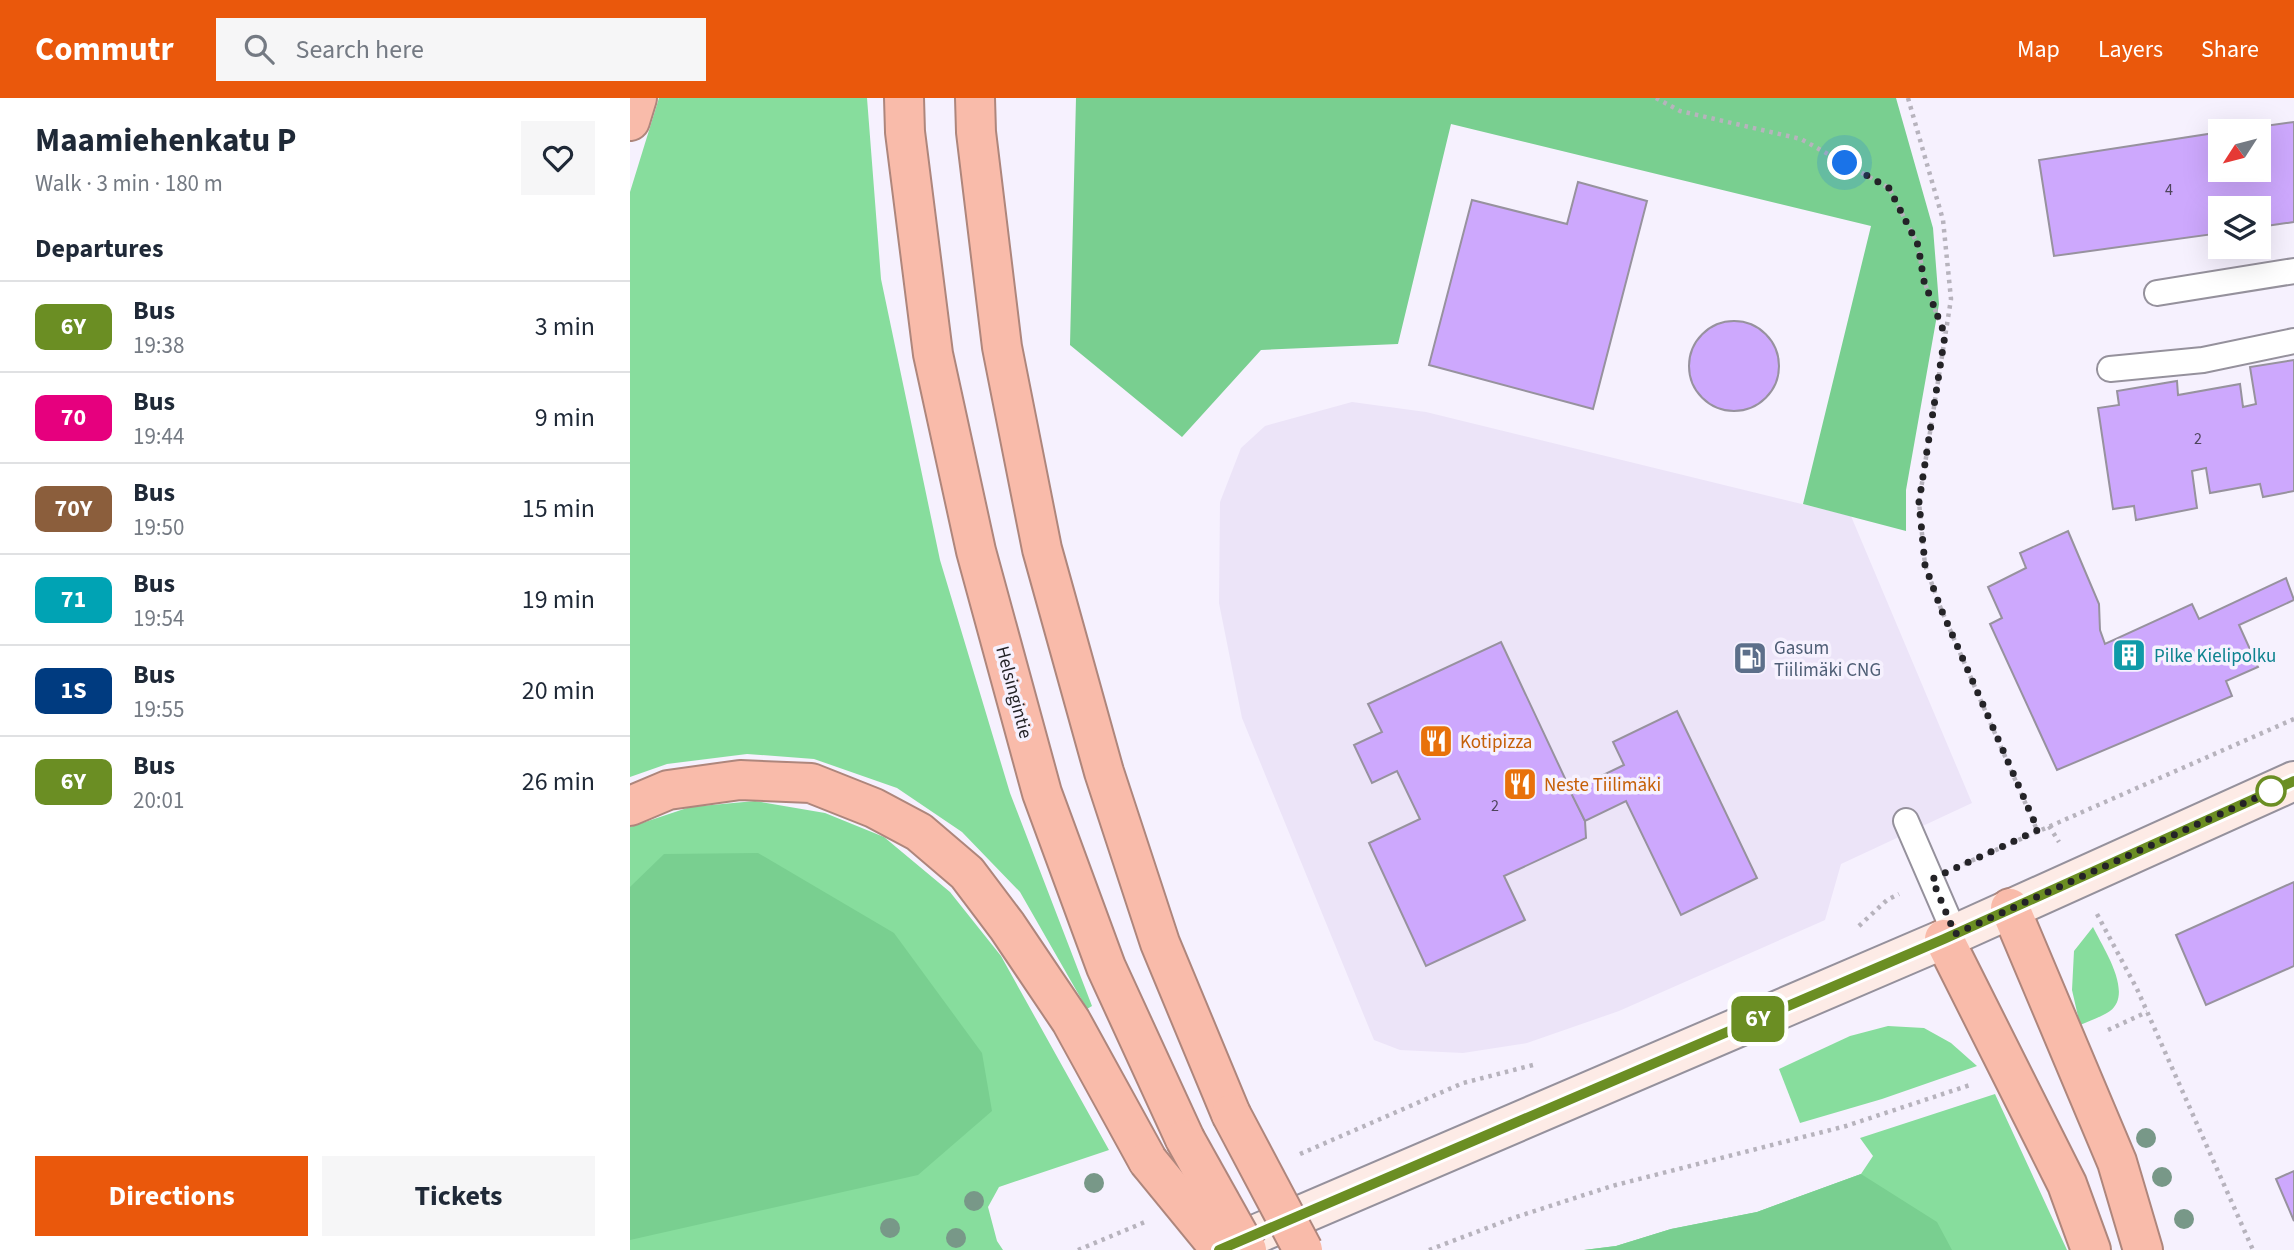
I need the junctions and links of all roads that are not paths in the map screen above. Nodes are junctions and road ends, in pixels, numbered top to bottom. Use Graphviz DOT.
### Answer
graph roads {
  1 [pos="637,98"];
  2 [pos="904,98"];
  3 [pos="975,98"];
  4 [pos="630,121"];
  5 [pos="2294,271"];
  6 [pos="2157,293"];
  7 [pos="2294,341"];
  8 [pos="2110,369"];
  9 [pos="2294,781"];
  10 [pos="630,806"];
  11 [pos="1906,821"];
  12 [pos="2010,908"];
  13 [pos="1949,936"];
  14 [pos="1220,1250"];
  15 [pos="1247,1250"];
  16 [pos="1303,1250"];
  17 [pos="2091,1250"];
  18 [pos="2143,1250"];
  1 -- 4 [label="highway"];
  2 -- 15 [label="highway, Helsingintie, bridge"];
  3 -- 16 [label="highway, bridge"];
  5 -- 6 [label="lane"];
  7 -- 8 [label="lane"];
  9 -- 12 [label="main road"];
  10 -- 14 [label="highway, bridge"];
  11 -- 13 [label="lane"];
  12 -- 13 [label="main road"];
  12 -- 18 [label="highway"];
  13 -- 14 [label="main road"];
  13 -- 17 [label="highway"];
}
